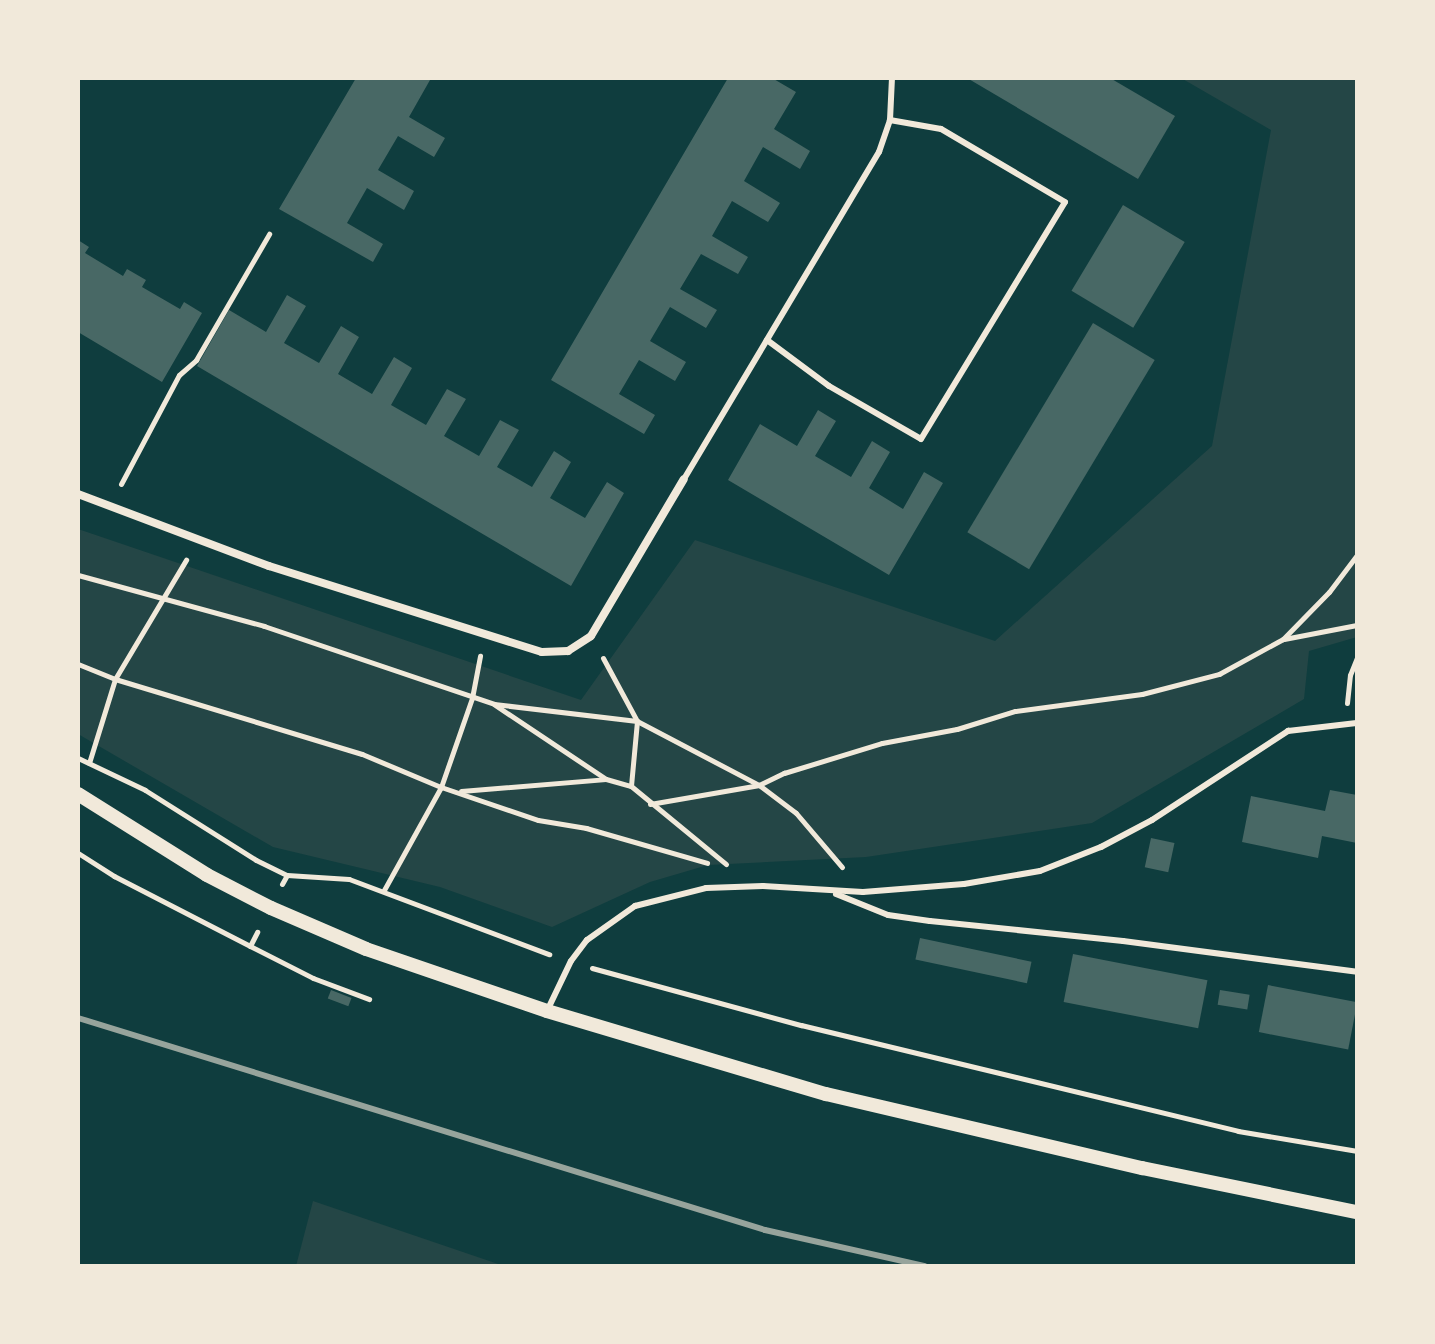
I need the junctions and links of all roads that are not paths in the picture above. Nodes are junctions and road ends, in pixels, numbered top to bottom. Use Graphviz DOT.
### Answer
graph roads {
  1 [pos="892,78"];
  2 [pos="890,120"];
  3 [pos="767,340"];
  4 [pos="684,479"];
  5 [pos="78,494"];
  6 [pos="1357,723"];
  7 [pos="78,794"];
  8 [pos="833,893"];
  9 [pos="1357,972"];
  10 [pos="547,1011"];
  11 [pos="1357,1212"];
  1 -- 2 [label="lane"];
  2 -- 3 [label="lane"];
  2 -- 3 [label="lane"];
  3 -- 4 [label="lane"];
  4 -- 5 [label="street"];
  6 -- 8 [label="lane"];
  7 -- 10 [label="street"];
  8 -- 9 [label="lane"];
  8 -- 10 [label="lane"];
  10 -- 11 [label="street"];
}
